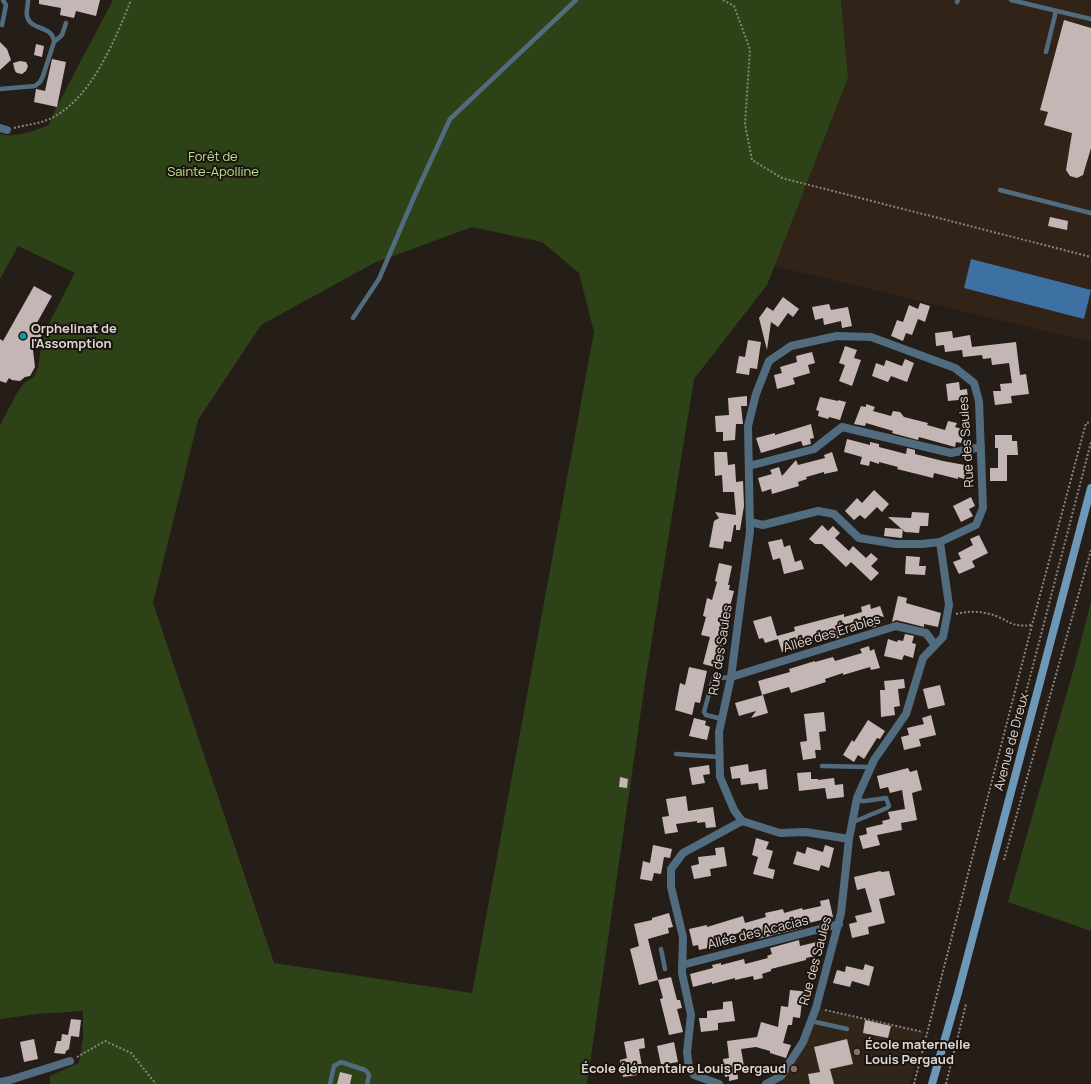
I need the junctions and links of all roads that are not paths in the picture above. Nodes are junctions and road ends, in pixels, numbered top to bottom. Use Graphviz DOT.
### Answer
graph roads {
  1 [pos="3,0"];
  2 [pos="28,0"];
  3 [pos="576,0"];
  4 [pos="1011,0"];
  5 [pos="1056,11"];
  6 [pos="1091,19"];
  7 [pos="66,23"];
  8 [pos="2,25"];
  9 [pos="54,42"];
  10 [pos="1046,52"];
  11 [pos="0,89"];
  12 [pos="1000,190"];
  13 [pos="1091,213"];
  14 [pos="353,318"];
  15 [pos="981,447"];
  16 [pos="749,466"];
  17 [pos="1090,492"];
  18 [pos="750,522"];
  19 [pos="940,542"];
  20 [pos="935,645"];
  21 [pos="731,677"];
  22 [pos="722,719"];
  23 [pos="676,754"];
  24 [pos="719,757"];
  25 [pos="822,766"];
  26 [pos="870,767"];
  27 [pos="857,798"];
  28 [pos="742,821"];
  29 [pos="852,822"];
  30 [pos="849,840"];
  31 [pos="839,924"];
  32 [pos="660,949"];
  33 [pos="682,965"];
  34 [pos="665,969"];
  35 [pos="958,993"];
  36 [pos="811,1021"];
  37 [pos="847,1029"];
  38 [pos="70,1061"];
  39 [pos="0,1082"];
  40 [pos="330,1084"];
  41 [pos="366,1084"];
  42 [pos="720,1084"];
  43 [pos="766,1084"];
  44 [pos="932,1084"];
  45 [pos="938,1084"];
  1 -- 8 [label="lane"];
  2 -- 9 [label="lane"];
  3 -- 14 [label="lane"];
  4 -- 5 [label="lane"];
  5 -- 6 [label="lane"];
  5 -- 10 [label="lane"];
  7 -- 9 [label="lane"];
  9 -- 11 [label="lane"];
  12 -- 13 [label="lane"];
  15 -- 16 [label="street"];
  15 -- 16 [label="street, Rue des Saules"];
  15 -- 19 [label="street, Rue des Saules"];
  16 -- 18 [label="street, Rue des Saules"];
  17 -- 35 [label="main road, Avenue de Dreux"];
  18 -- 19 [label="street"];
  18 -- 21 [label="street, Rue des Saules"];
  19 -- 20 [label="street, Rue des Saules"];
  20 -- 21 [label="street, Allée des Érables"];
  20 -- 26 [label="street, Rue des Saules"];
  21 -- 22 [label="street, Rue des Saules"];
  21 -- 22 [label="lane"];
  22 -- 24 [label="street, Rue des Saules"];
  23 -- 24 [label="lane"];
  24 -- 28 [label="street, Rue des Saules"];
  25 -- 26 [label="lane"];
  26 -- 27 [label="street, Rue des Saules"];
  27 -- 29 [label="street, Rue des Saules"];
  27 -- 29 [label="lane"];
  28 -- 30 [label="street"];
  28 -- 33 [label="street"];
  29 -- 30 [label="street, Rue des Saules"];
  30 -- 31 [label="street, Rue des Saules"];
  31 -- 33 [label="street, Allée des Acacias"];
  31 -- 36 [label="street, Rue des Saules"];
  32 -- 34 [label="lane"];
  33 -- 42 [label="street"];
  35 -- 44 [label="main road, Avenue de Dreux"];
  35 -- 45 [label="main road, Avenue de Dreux"];
  36 -- 37 [label="lane"];
  36 -- 43 [label="street, Rue des Saules"];
  38 -- 39 [label="street"];
  40 -- 41 [label="lane"];
}
